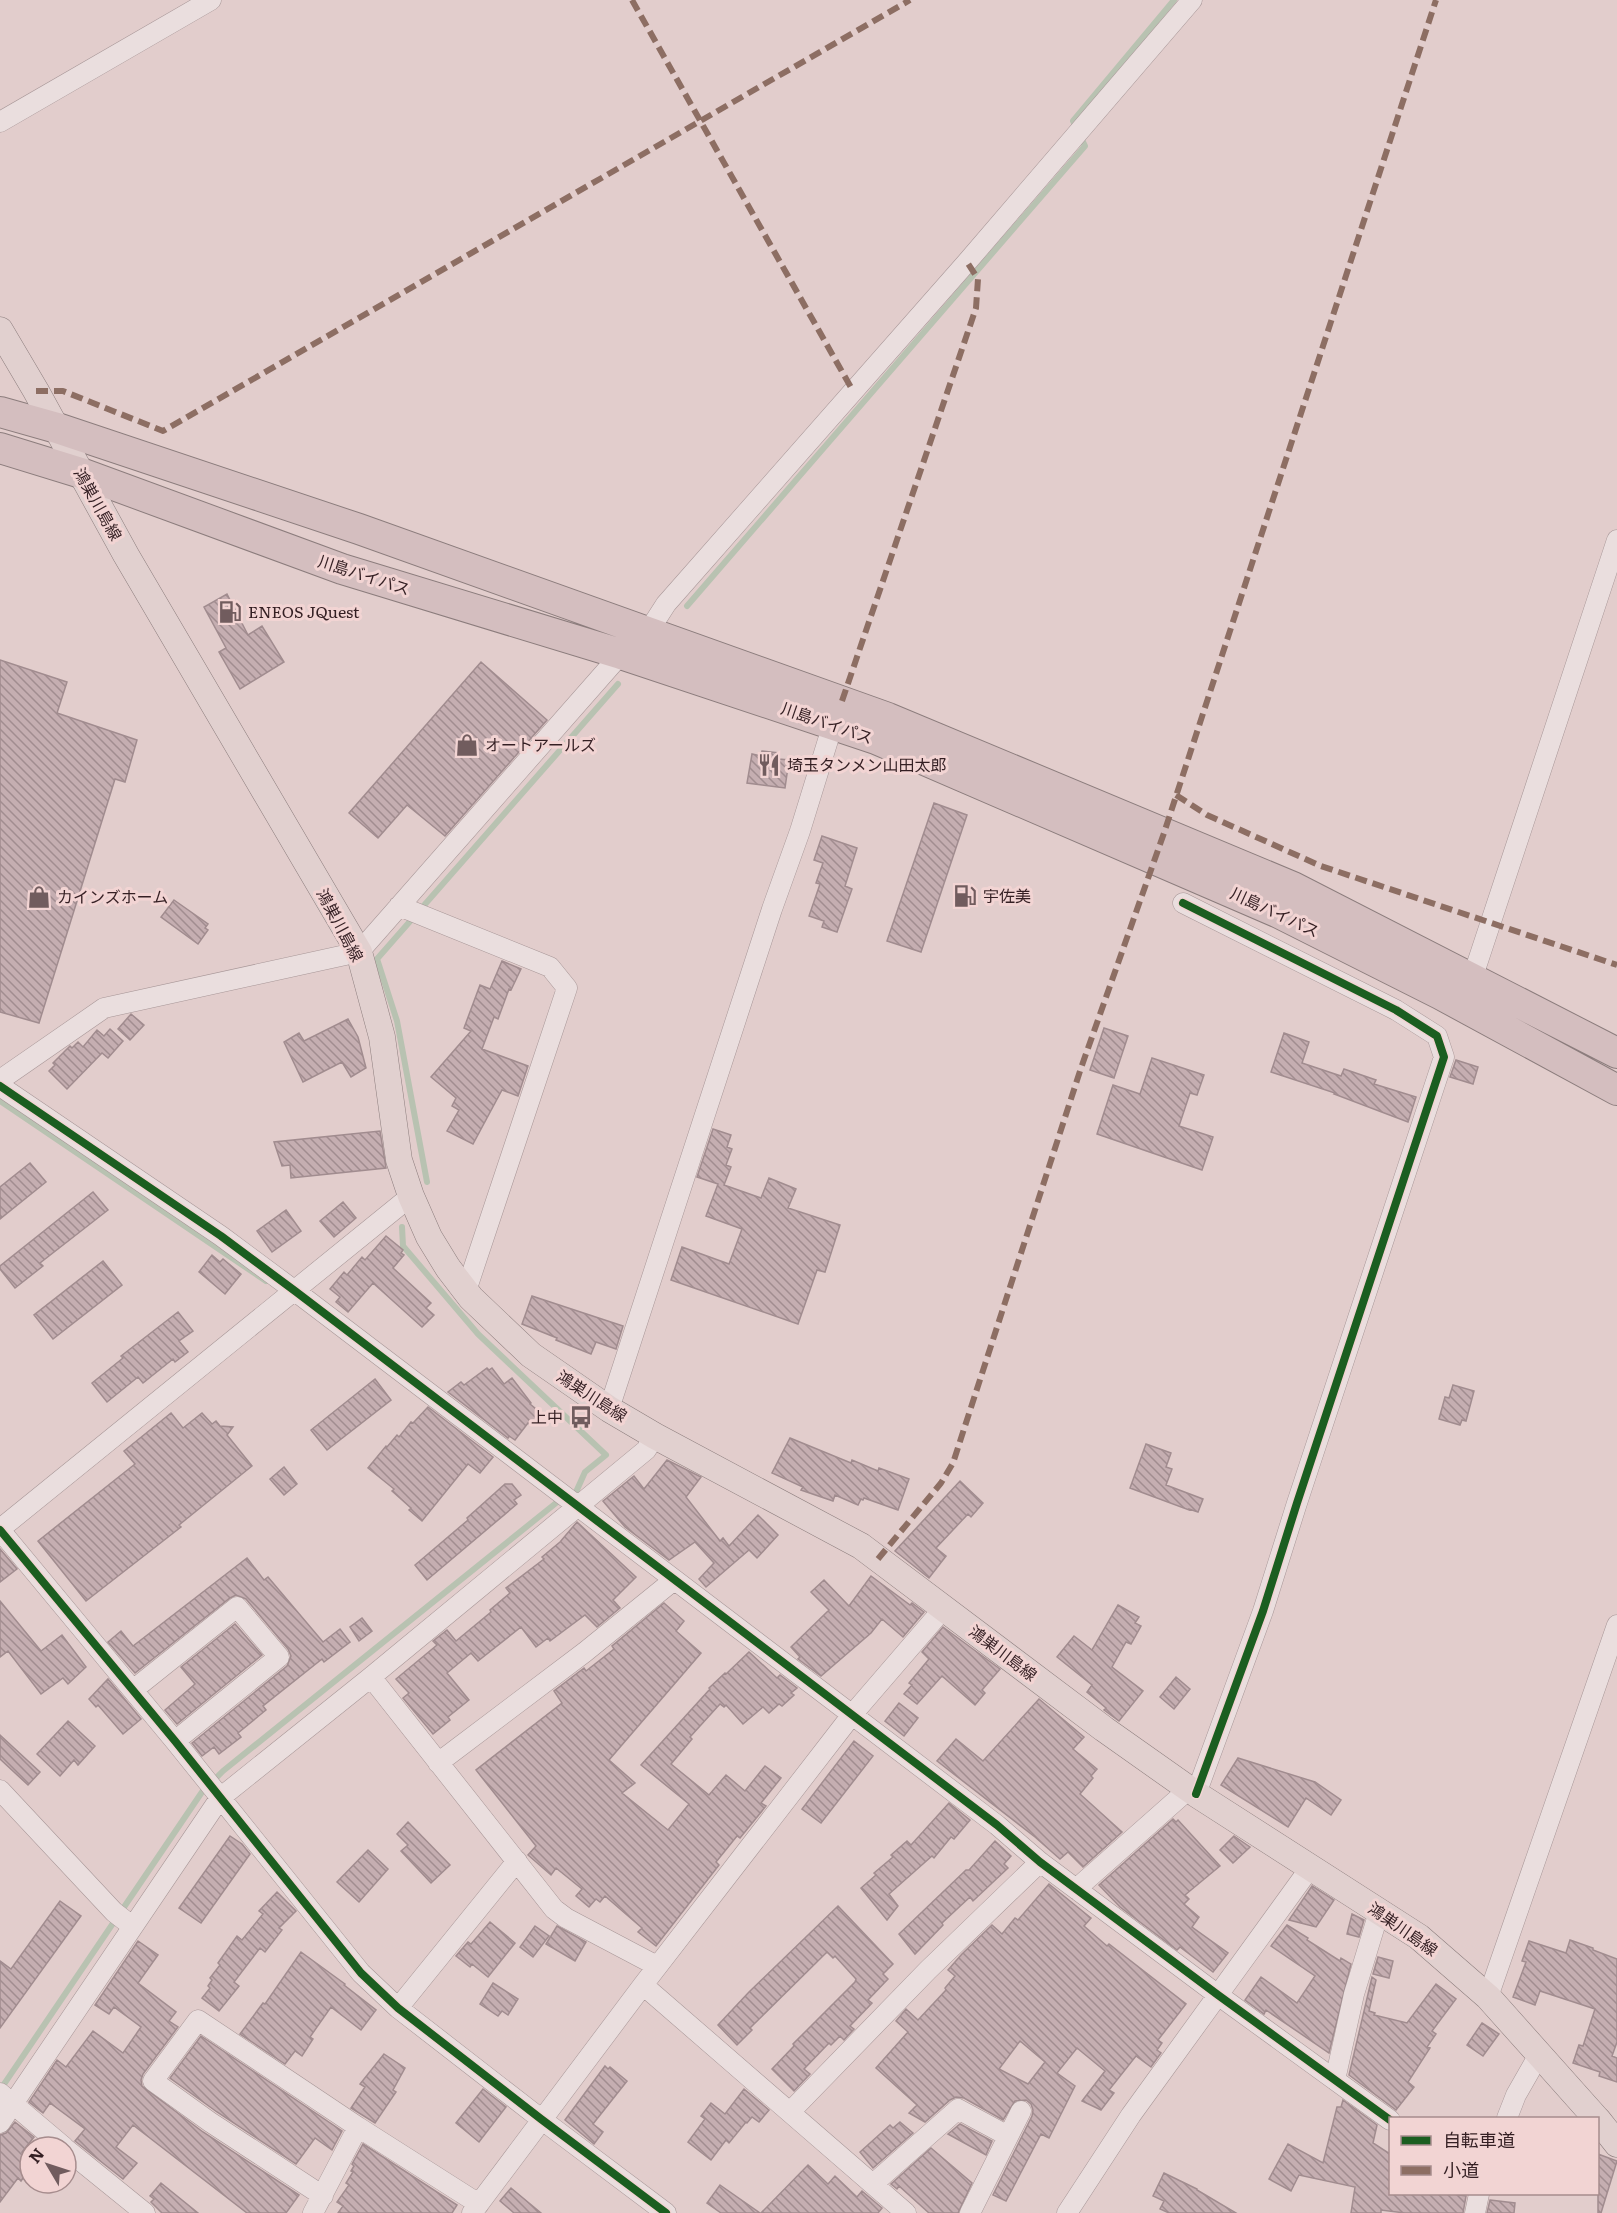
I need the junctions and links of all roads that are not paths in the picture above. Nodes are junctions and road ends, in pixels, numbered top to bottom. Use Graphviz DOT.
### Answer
graph roads {
  1 [pos="211,0"];
  2 [pos="1192,0"];
  3 [pos="0,122"];
  4 [pos="0,330"];
  5 [pos="0,412"];
  6 [pos="57,428"];
  7 [pos="0,448"];
  8 [pos="81,473"];
  9 [pos="1617,540"];
  10 [pos="648,632"];
  11 [pos="621,654"];
  12 [pos="833,724"];
  13 [pos="1183,903"];
  14 [pos="399,906"];
  15 [pos="358,952"];
  16 [pos="1472,978"];
  17 [pos="1617,1053"];
  18 [pos="0,1080"];
  19 [pos="0,1086"];
  20 [pos="1617,1090"];
  21 [pos="411,1196"];
  22 [pos="295,1291"];
  23 [pos="466,1291"];
  24 [pos="609,1409"];
  25 [pos="655,1436"];
  26 [pos="577,1506"];
  27 [pos="0,1529"];
  28 [pos="674,1580"];
  29 [pos="944,1608"];
  30 [pos="1617,1625"];
  31 [pos="371,1677"];
  32 [pos="133,1690"];
  33 [pos="851,1716"];
  34 [pos="175,1741"];
  35 [pos="438,1763"];
  36 [pos="0,1790"];
  37 [pos="214,1791"];
  38 [pos="1193,1792"];
  39 [pos="517,1861"];
  40 [pos="1040,1862"];
  41 [pos="1310,1868"];
  42 [pos="1076,1888"];
  43 [pos="1379,1912"];
  44 [pos="123,1919"];
  45 [pos="657,1966"];
  46 [pos="643,1985"];
  47 [pos="1218,1995"];
  48 [pos="1488,1997"];
  49 [pos="398,2008"];
  50 [pos="1540,2053"];
  51 [pos="1335,2080"];
  52 [pos="5,2098"];
  53 [pos="1021,2111"];
  54 [pos="790,2112"];
  55 [pos="1507,2117"];
  56 [pos="1595,2117"];
  57 [pos="541,2119"];
  58 [pos="1389,2119"];
  59 [pos="1599,2122"];
  60 [pos="0,2123"];
  61 [pos="358,2127"];
  62 [pos="49,2135"];
  63 [pos="1008,2136"];
  64 [pos="1617,2145"];
  65 [pos="78,2159"];
  66 [pos="873,2184"];
  67 [pos="1479,2195"];
  68 [pos="318,2204"];
  69 [pos="475,2208"];
  70 [pos="145,2213"];
  71 [pos="666,2213"];
  72 [pos="906,2213"];
  73 [pos="970,2213"];
  74 [pos="1066,2213"];
  75 [pos="1476,2213"];
  1 -- 3 [label="street"];
  2 -- 10 [label="street"];
  4 -- 6 [label="main road, 鴻巣川島線"];
  5 -- 6 [label="highway, 川島バイパス"];
  6 -- 8 [label="main road, 鴻巣川島線"];
  6 -- 10 [label="highway, 川島バイパス"];
  7 -- 8 [label="highway, 川島バイパス"];
  8 -- 11 [label="highway, 川島バイパス"];
  8 -- 15 [label="main road, 鴻巣川島線"];
  9 -- 16 [label="street"];
  10 -- 16 [label="highway, 川島バイパス"];
  11 -- 12 [label="highway, 川島バイパス"];
  11 -- 14 [label="street"];
  12 -- 20 [label="highway, 川島バイパス"];
  12 -- 24 [label="street"];
  13 -- 38 [label="street"];
  14 -- 15 [label="street"];
  14 -- 23 [label="street"];
  15 -- 18 [label="street"];
  15 -- 21 [label="main road, 鴻巣川島線"];
  16 -- 17 [label="highway, 川島バイパス"];
  19 -- 22 [label="street"];
  21 -- 22 [label="street"];
  21 -- 23 [label="main road, 鴻巣川島線"];
  22 -- 26 [label="street"];
  22 -- 27 [label="street"];
  23 -- 24 [label="main road, 鴻巣川島線"];
  24 -- 25 [label="main road, 鴻巣川島線"];
  25 -- 26 [label="street"];
  25 -- 29 [label="main road, 鴻巣川島線"];
  26 -- 28 [label="street"];
  26 -- 31 [label="street"];
  27 -- 32 [label="street"];
  28 -- 33 [label="street"];
  28 -- 35 [label="street"];
  29 -- 33 [label="street"];
  29 -- 38 [label="main road, 鴻巣川島線"];
  30 -- 48 [label="street"];
  31 -- 35 [label="street"];
  31 -- 37 [label="street"];
  32 -- 34 [label="street"];
  32 -- 34 [label="street"];
  33 -- 40 [label="street"];
  33 -- 45 [label="street"];
  34 -- 37 [label="street"];
  35 -- 39 [label="street"];
  36 -- 44 [label="street"];
  37 -- 44 [label="street"];
  37 -- 49 [label="street"];
  38 -- 41 [label="main road, 鴻巣川島線"];
  38 -- 42 [label="street"];
  39 -- 45 [label="street"];
  39 -- 49 [label="street"];
  40 -- 42 [label="street"];
  40 -- 54 [label="street"];
  41 -- 43 [label="main road, 鴻巣川島線"];
  41 -- 47 [label="street"];
  42 -- 47 [label="street"];
  43 -- 48 [label="main road, 鴻巣川島線"];
  43 -- 51 [label="street"];
  44 -- 52 [label="street"];
  45 -- 46 [label="street"];
  46 -- 54 [label="street"];
  46 -- 57 [label="street"];
  47 -- 51 [label="street"];
  47 -- 74 [label="street"];
  48 -- 50 [label="main road, 鴻巣川島線"];
  49 -- 57 [label="street"];
  50 -- 55 [label="street"];
  50 -- 56 [label="main road, 鴻巣川島線"];
  51 -- 58 [label="street"];
  52 -- 60 [label="street"];
  52 -- 62 [label="street"];
  53 -- 63 [label="street"];
  54 -- 66 [label="street"];
  57 -- 69 [label="street"];
  57 -- 71 [label="street"];
  59 -- 64 [label="main road, 鴻巣川島線"];
  61 -- 68 [label="street"];
  61 -- 68 [label="street"];
  61 -- 69 [label="street"];
  63 -- 66 [label="street"];
  63 -- 73 [label="street"];
  65 -- 70 [label="street"];
  66 -- 72 [label="street"];
  67 -- 75 [label="street"];
}
